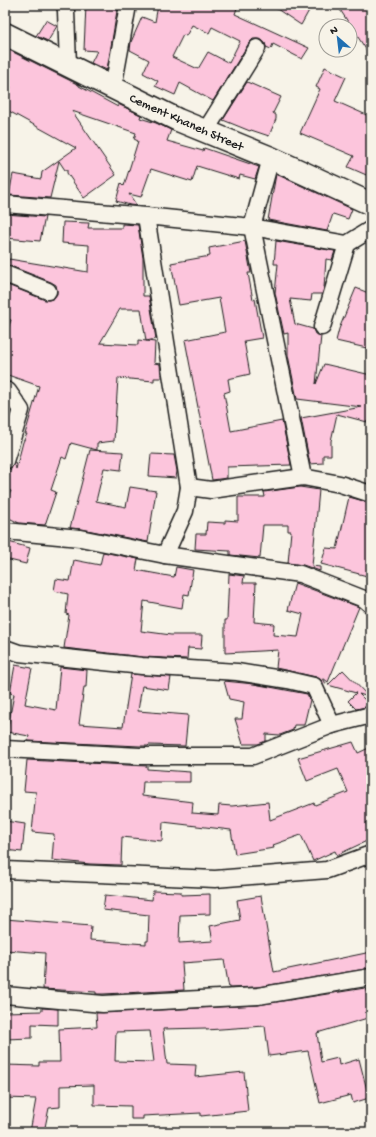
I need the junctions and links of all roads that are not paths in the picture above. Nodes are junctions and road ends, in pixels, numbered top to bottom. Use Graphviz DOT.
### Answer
graph roads {
  1 [pos="65,5"];
  2 [pos="128,5"];
  3 [pos="5,34"];
  4 [pos="257,48"];
  5 [pos="68,65"];
  6 [pos="113,88"];
  7 [pos="206,130"];
  8 [pos="271,158"];
  9 [pos="5,204"];
  10 [pos="371,204"];
  11 [pos="146,216"];
  12 [pos="252,227"];
  13 [pos="371,229"];
  14 [pos="347,244"];
  15 [pos="5,274"];
  16 [pos="48,292"];
  17 [pos="322,328"];
  18 [pos="5,390"];
  19 [pos="5,461"];
  20 [pos="303,477"];
  21 [pos="189,487"];
  22 [pos="371,494"];
  23 [pos="5,531"];
  24 [pos="165,555"];
  25 [pos="371,604"];
  26 [pos="5,648"];
  27 [pos="371,715"];
  28 [pos="332,725"];
  29 [pos="5,749"];
  30 [pos="371,854"];
  31 [pos="5,870"];
  32 [pos="371,977"];
  33 [pos="5,995"];
  1 -- 5 [label="street"];
  2 -- 6 [label="street"];
  3 -- 5 [label="street, Cement Khaneh Street"];
  4 -- 7 [label="street"];
  5 -- 6 [label="street, Cement Khaneh Street"];
  6 -- 7 [label="street, Cement Khaneh Street"];
  7 -- 8 [label="street, Cement Khaneh Street"];
  8 -- 10 [label="street, Cement Khaneh Street"];
  8 -- 12 [label="street"];
  9 -- 11 [label="street"];
  11 -- 12 [label="street"];
  11 -- 21 [label="street"];
  12 -- 14 [label="street"];
  12 -- 20 [label="street"];
  13 -- 14 [label="street"];
  14 -- 17 [label="street"];
  15 -- 16 [label="street"];
  18 -- 19 [label="street"];
  20 -- 21 [label="street"];
  20 -- 22 [label="street"];
  21 -- 24 [label="street"];
  23 -- 24 [label="street"];
  24 -- 25 [label="street"];
  26 -- 28 [label="street"];
  27 -- 28 [label="street"];
  28 -- 29 [label="street"];
  30 -- 31 [label="street"];
  32 -- 33 [label="street"];
}
